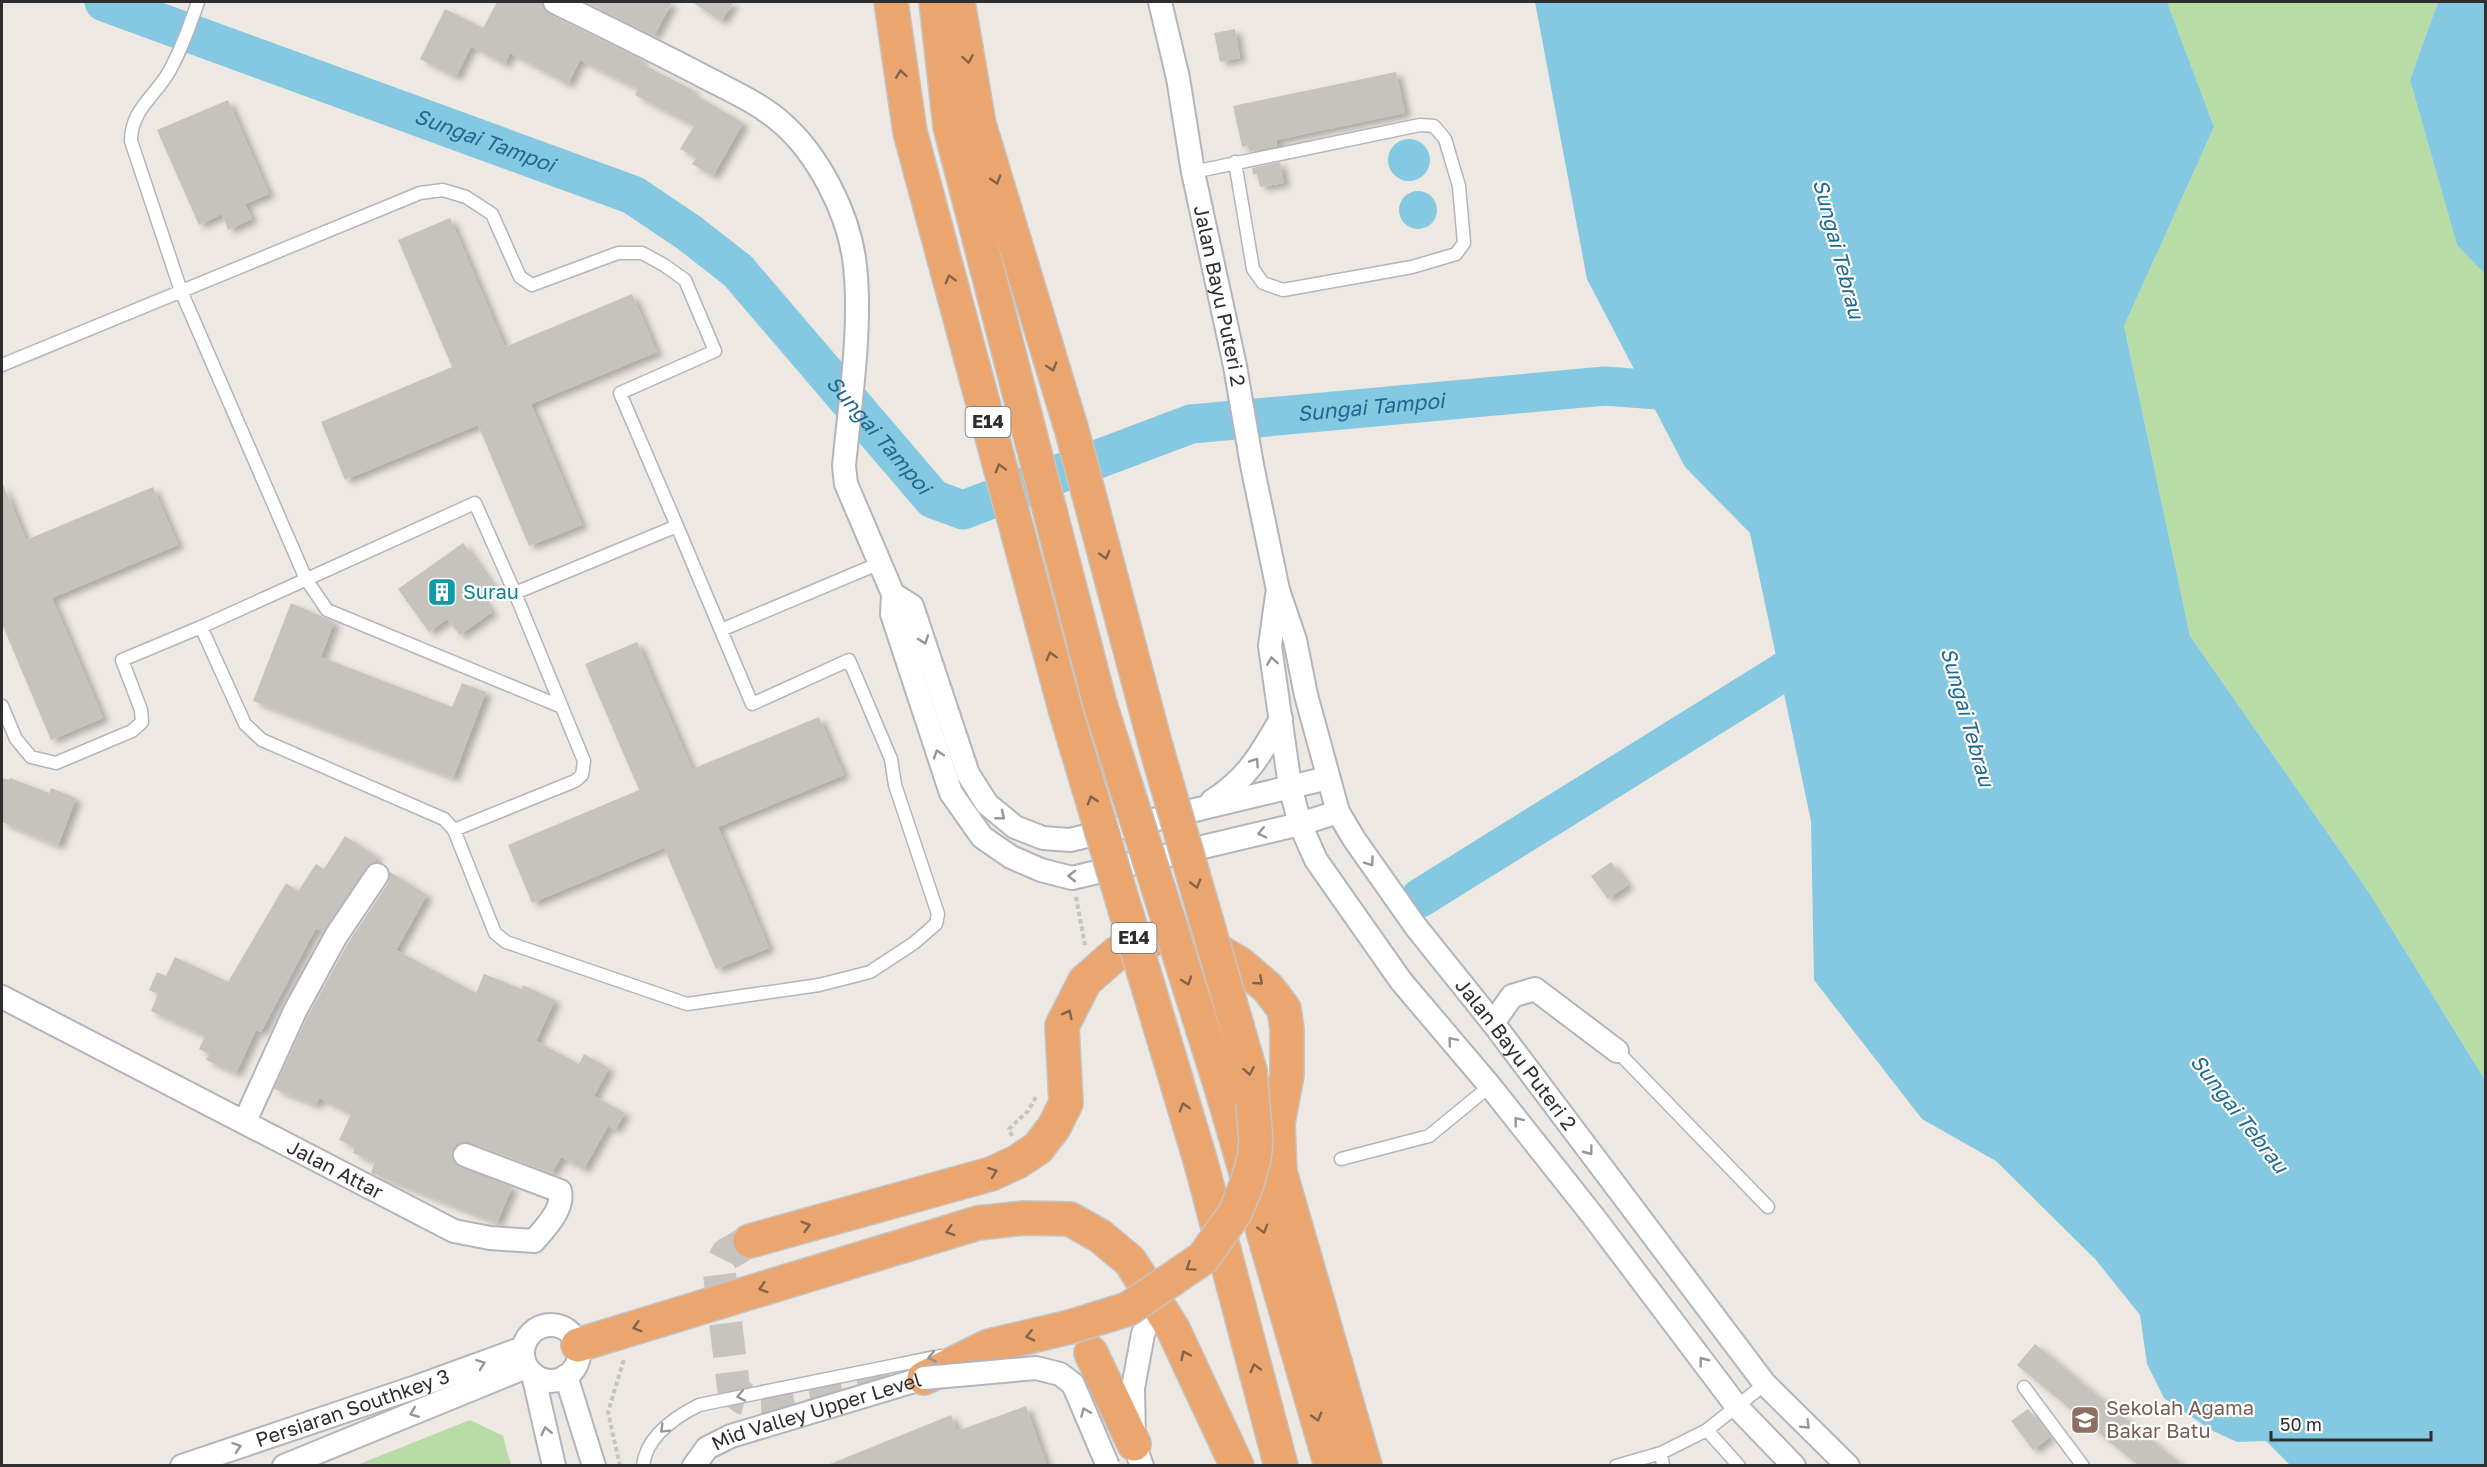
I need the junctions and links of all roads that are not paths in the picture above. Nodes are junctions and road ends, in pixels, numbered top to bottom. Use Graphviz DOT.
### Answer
graph roads {
  1 [pos="555,2"];
  2 [pos="891,2"];
  3 [pos="936,2"];
  4 [pos="958,2"];
  5 [pos="1160,2"];
  6 [pos="197,4"];
  7 [pos="964,125"];
  8 [pos="1235,162"];
  9 [pos="1193,172"];
  10 [pos="181,291"];
  11 [pos="2,365"];
  12 [pos="677,526"];
  13 [pos="880,563"];
  14 [pos="306,579"];
  15 [pos="1278,590"];
  16 [pos="516,593"];
  17 [pos="893,594"];
  18 [pos="201,627"];
  19 [pos="721,630"];
  20 [pos="2,706"];
  21 [pos="562,707"];
  22 [pos="1281,719"];
  23 [pos="1328,778"];
  24 [pos="1290,786"];
  25 [pos="1194,812"];
  26 [pos="1338,812"];
  27 [pos="1300,824"];
  28 [pos="454,830"];
  29 [pos="377,875"];
  30 [pos="2,997"];
  31 [pos="1493,1023"];
  32 [pos="1617,1051"];
  33 [pos="1490,1086"];
  34 [pos="246,1121"];
  35 [pos="465,1155"];
  36 [pos="1341,1159"];
  37 [pos="1768,1206"];
  38 [pos="750,1241"];
  39 [pos="1155,1300"];
  40 [pos="601,1345"];
  41 [pos="989,1346"];
  42 [pos="1091,1353"];
  43 [pos="530,1371"];
  44 [pos="567,1376"];
  45 [pos="505,1377"];
  46 [pos="924,1378"];
  47 [pos="1765,1384"];
  48 [pos="2024,1387"];
  49 [pos="574,1398"];
  50 [pos="1738,1408"];
  51 [pos="1707,1430"];
  52 [pos="1138,1455"];
  53 [pos="1662,1459"];
  54 [pos="182,1466"];
  55 [pos="284,1466"];
  56 [pos="554,1466"];
  57 [pos="594,1466"];
  58 [pos="643,1466"];
  59 [pos="694,1466"];
  60 [pos="1108,1466"];
  61 [pos="1237,1466"];
  62 [pos="1281,1466"];
  63 [pos="1331,1466"];
  64 [pos="1365,1466"];
  65 [pos="1616,1466"];
  66 [pos="1739,1466"];
  67 [pos="1794,1466"];
  68 [pos="1848,1466"];
  69 [pos="2082,1466"];
  1 -- 13 [label="street"];
  62 -- 2 [label="highway, E14, one-way, bridge"];
  3 -- 7 [label="highway, E14"];
  4 -- 7 [label="highway, one-way"];
  5 -- 9 [label="street, Jalan Bayu Puteri 2"];
  6 -- 10 [label="lane"];
  7 -- 41 [label="highway, one-way, bridge"];
  7 -- 63 [label="highway, E14, one-way, bridge"];
  8 -- 8 [label="lane"];
  8 -- 9 [label="lane"];
  9 -- 15 [label="street, Jalan Bayu Puteri 2"];
  10 -- 11 [label="lane"];
  10 -- 12 [label="lane"];
  10 -- 14 [label="lane"];
  12 -- 16 [label="lane"];
  12 -- 19 [label="lane"];
  13 -- 17 [label="street"];
  13 -- 19 [label="lane"];
  14 -- 16 [label="lane"];
  14 -- 18 [label="lane"];
  14 -- 21 [label="lane"];
  22 -- 15 [label="street, Jalan Bayu Puteri 2, one-way"];
  15 -- 23 [label="street, Jalan Bayu Puteri 2"];
  16 -- 21 [label="lane"];
  17 -- 25 [label="street, one-way"];
  27 -- 17 [label="street, one-way"];
  18 -- 20 [label="lane"];
  18 -- 28 [label="lane"];
  19 -- 28 [label="lane"];
  21 -- 28 [label="lane"];
  22 -- 24 [label="street, Jalan Bayu Puteri 2"];
  25 -- 22 [label="street, one-way"];
  23 -- 24 [label="street"];
  23 -- 26 [label="street, Jalan Bayu Puteri 2"];
  24 -- 25 [label="street"];
  24 -- 27 [label="street, Jalan Bayu Puteri 2"];
  26 -- 27 [label="street"];
  26 -- 31 [label="street, Jalan Bayu Puteri 2, one-way"];
  33 -- 27 [label="street, Jalan Bayu Puteri 2, one-way"];
  29 -- 34 [label="street"];
  30 -- 34 [label="street, Jalan Attar"];
  31 -- 32 [label="street"];
  31 -- 47 [label="street, Jalan Bayu Puteri 2, one-way"];
  32 -- 37 [label="lane"];
  33 -- 36 [label="lane"];
  50 -- 33 [label="street, Jalan Bayu Puteri 2, one-way"];
  34 -- 35 [label="street, Jalan Attar"];
  38 -- 64 [label="highway, one-way"];
  39 -- 40 [label="highway, one-way"];
  39 -- 52 [label="street"];
  61 -- 39 [label="highway, one-way"];
  40 -- 43 [label="street"];
  40 -- 44 [label="street"];
  40 -- 49 [label="street"];
  41 -- 46 [label="highway"];
  41 -- 58 [label="lane, one-way"];
  42 -- 52 [label="highway"];
  43 -- 44 [label="street"];
  43 -- 45 [label="street, Persiaran Southkey 3"];
  43 -- 45 [label="street"];
  54 -- 43 [label="street, Persiaran Southkey 3, one-way"];
  56 -- 43 [label="street, one-way"];
  44 -- 49 [label="street"];
  45 -- 55 [label="street, Persiaran Southkey 3, one-way"];
  46 -- 59 [label="street, Mid Valley Upper Level"];
  60 -- 46 [label="street, Mid Valley Upper Level, one-way, bridge"];
  47 -- 50 [label="lane"];
  47 -- 68 [label="street, Jalan Bayu Puteri 2, one-way"];
  48 -- 69 [label="lane"];
  49 -- 57 [label="street"];
  50 -- 51 [label="lane"];
  50 -- 67 [label="street, Jalan Bayu Puteri 2"];
  51 -- 53 [label="lane"];
  51 -- 66 [label="lane"];
  53 -- 65 [label="lane"];
}
